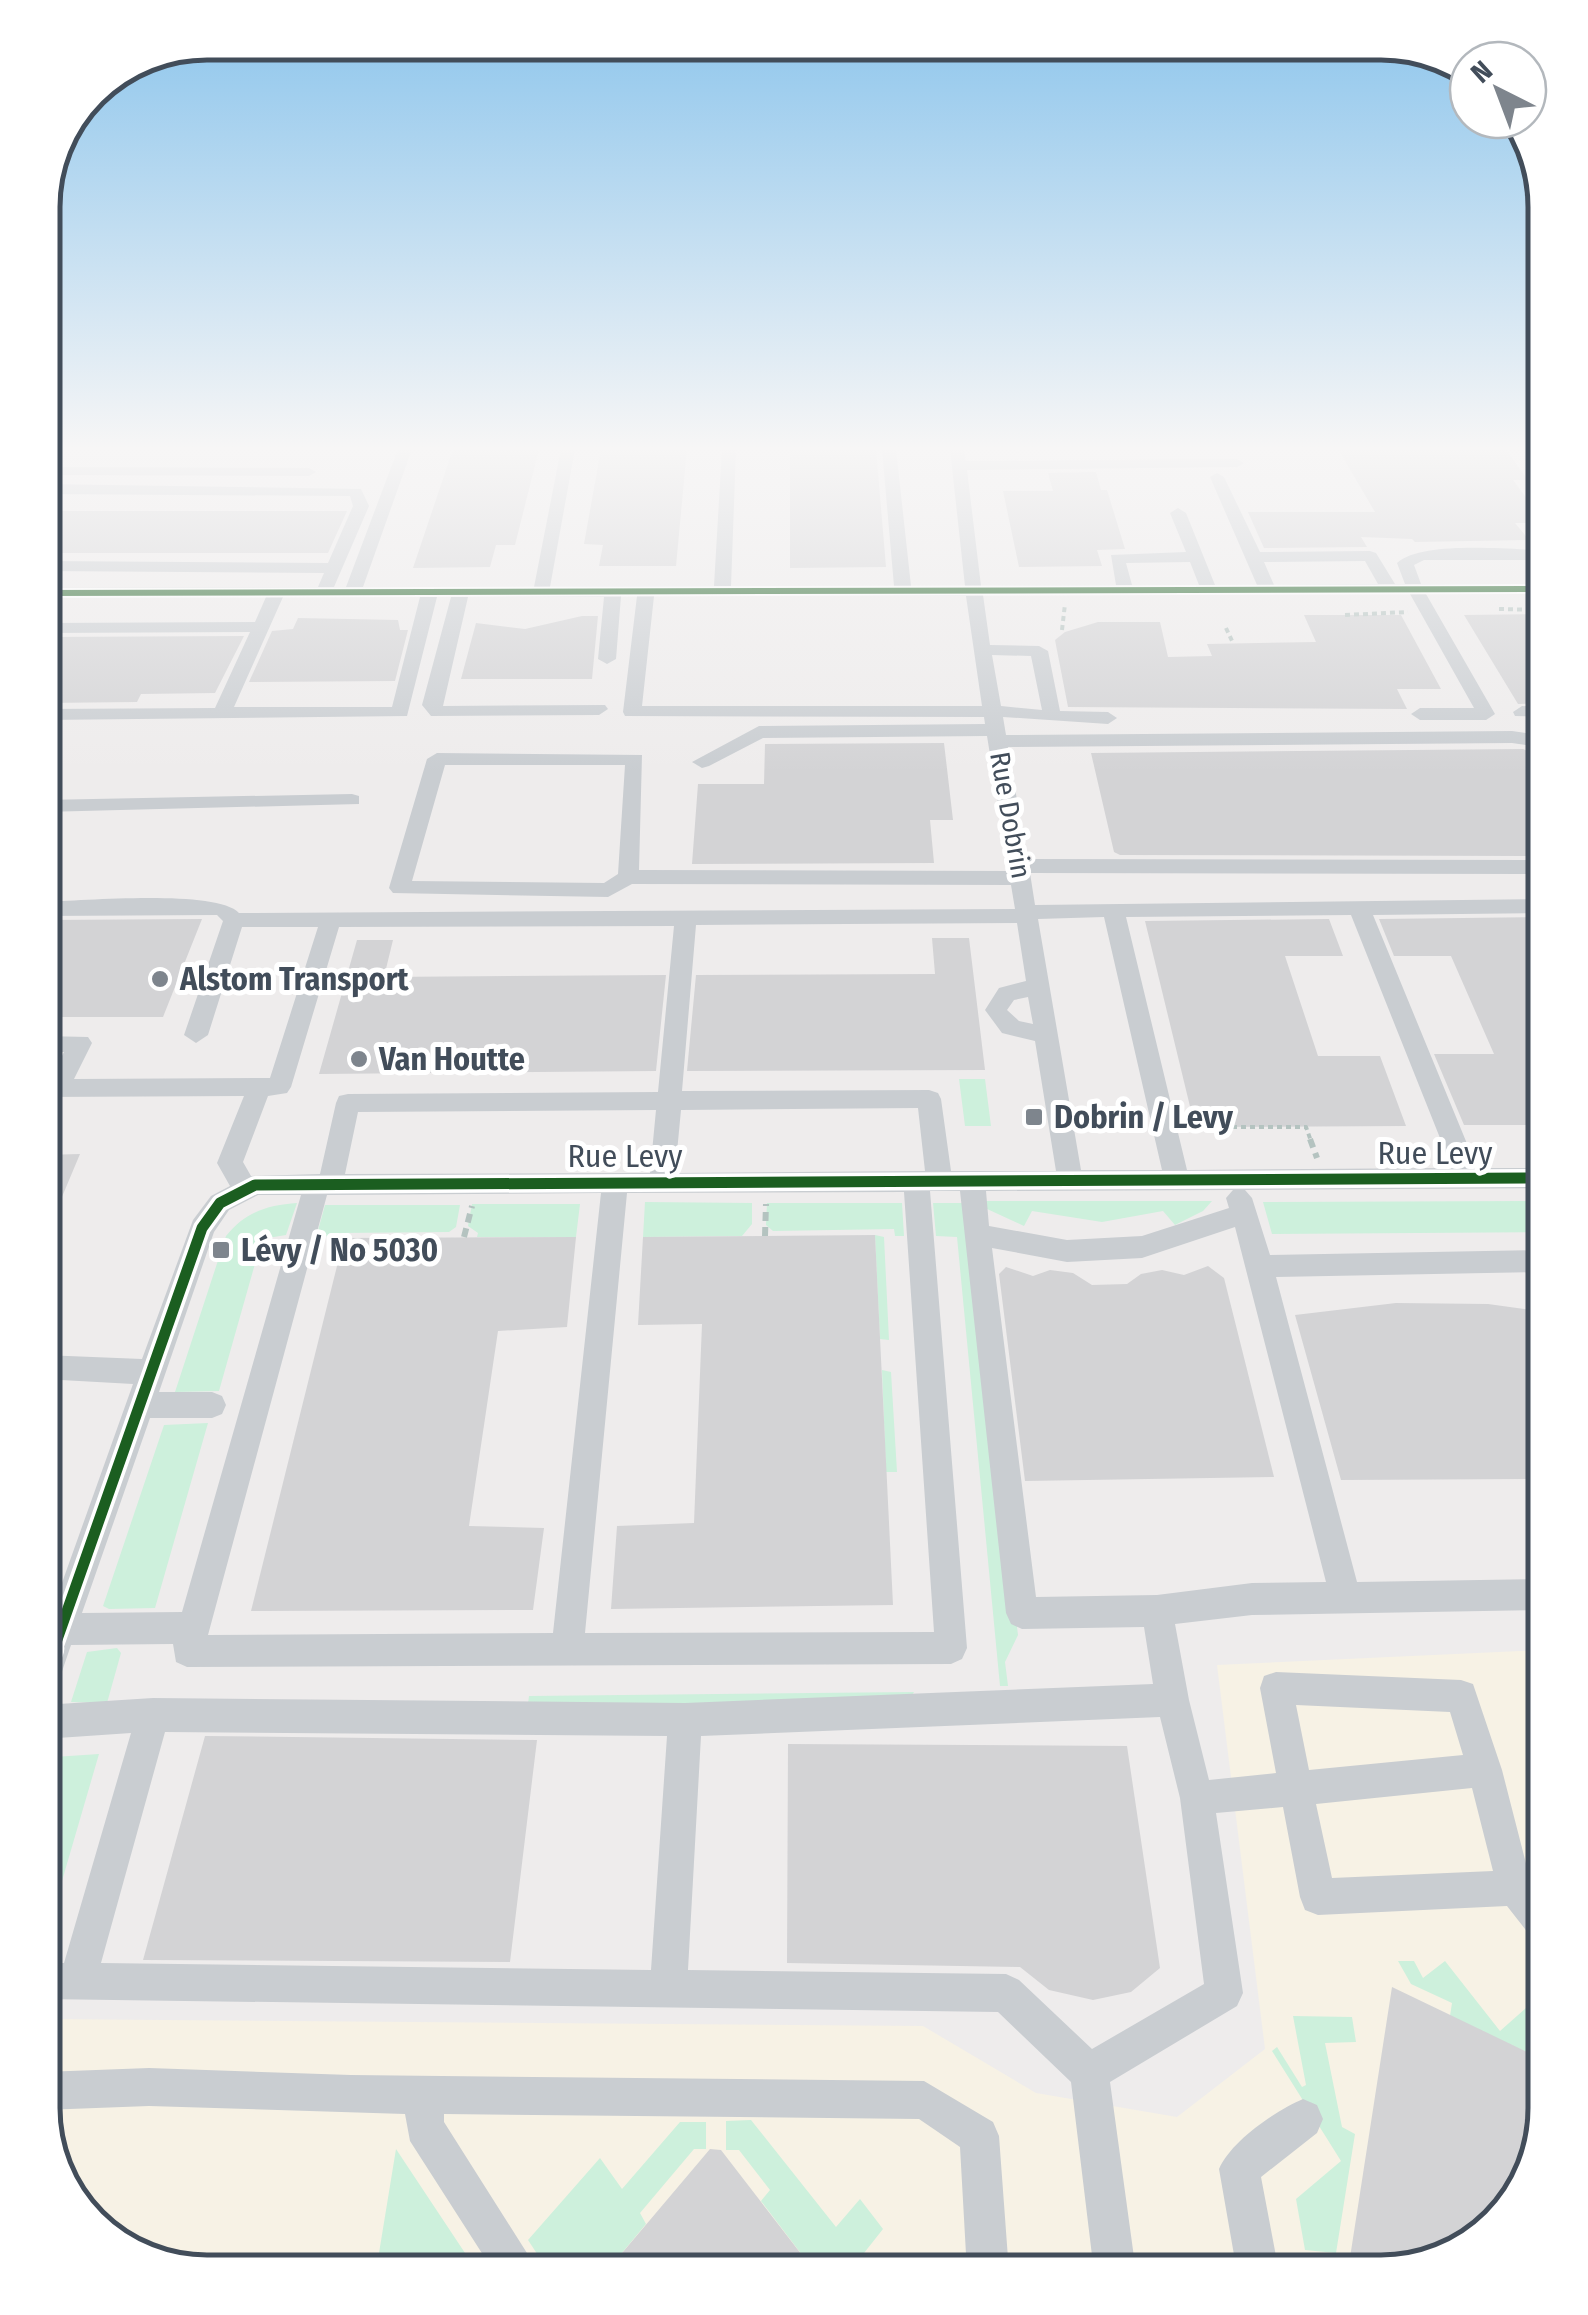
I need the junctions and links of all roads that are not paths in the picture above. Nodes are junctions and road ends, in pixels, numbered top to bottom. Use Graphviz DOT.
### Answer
graph roads {
  1 [pos="339,557"];
  2 [pos="366,557"];
  3 [pos="548,557"];
  4 [pos="724,557"];
  5 [pos="900,557"];
  6 [pos="970,557"];
  7 [pos="1193,557"];
  8 [pos="1196,557"];
  9 [pos="1254,557"];
  10 [pos="1371,557"];
  11 [pos="1413,557"];
  12 [pos="60,566"];
  13 [pos="334,568"];
  14 [pos="1528,588"];
  15 [pos="1268,589"];
  16 [pos="1389,589"];
  17 [pos="1415,589"];
  18 [pos="974,590"];
  19 [pos="1126,590"];
  20 [pos="1209,590"];
  21 [pos="646,591"];
  22 [pos="722,591"];
  23 [pos="903,591"];
  24 [pos="60,592"];
  25 [pos="277,592"];
  26 [pos="324,592"];
  27 [pos="353,592"];
  28 [pos="430,592"];
  29 [pos="461,592"];
  30 [pos="541,592"];
  31 [pos="613,592"];
  32 [pos="261,627"];
  33 [pos="60,628"];
  34 [pos="982,650"];
  35 [pos="607,659"];
  36 [pos="599,709"];
  37 [pos="1522,712"];
  38 [pos="1528,712"];
  39 [pos="222,713"];
  40 [pos="60,714"];
  41 [pos="1420,714"];
  42 [pos="1052,716"];
  43 [pos="1108,718"];
  44 [pos="996,728"];
  45 [pos="1528,739"];
  46 [pos="702,762"];
  47 [pos="352,800"];
  48 [pos="60,806"];
  49 [pos="1528,867"];
  50 [pos="1021,872"];
  51 [pos="628,878"];
  52 [pos="1528,906"];
  53 [pos="1359,907"];
  54 [pos="60,909"];
  55 [pos="1113,909"];
  56 [pos="1028,913"];
  57 [pos="686,916"];
  58 [pos="331,919"];
  59 [pos="234,920"];
  60 [pos="1040,988"];
  61 [pos="1046,1032"];
  62 [pos="196,1035"];
  63 [pos="60,1044"];
  64 [pos="60,1073"];
  65 [pos="260,1087"];
  66 [pos="60,1088"];
  67 [pos="669,1103"];
  68 [pos="1468,1178"];
  69 [pos="1528,1178"];
  70 [pos="1177,1179"];
  71 [pos="1232,1179"];
  72 [pos="928,1180"];
  73 [pos="972,1180"];
  74 [pos="1070,1180"];
  75 [pos="324,1182"];
  76 [pos="615,1182"];
  77 [pos="662,1182"];
  78 [pos="245,1188"];
  79 [pos="1244,1214"];
  80 [pos="977,1234"];
  81 [pos="1528,1261"];
  82 [pos="1260,1266"];
  83 [pos="60,1369"];
  84 [pos="151,1372"];
  85 [pos="139,1405"];
  86 [pos="212,1405"];
  87 [pos="1528,1595"];
  88 [pos="1345,1597"];
  89 [pos="1157,1610"];
  90 [pos="194,1628"];
  91 [pos="61,1629"];
  92 [pos="567,1647"];
  93 [pos="1172,1700"];
  94 [pos="153,1715"];
  95 [pos="685,1720"];
  96 [pos="60,1721"];
  97 [pos="1485,1770"];
  98 [pos="1296,1790"];
  99 [pos="1197,1798"];
  100 [pos="1515,1888"];
  101 [pos="1528,1904"];
  102 [pos="60,1982"];
  103 [pos="668,1989"];
  104 [pos="1089,2073"];
  105 [pos="60,2090"];
  106 [pos="425,2094"];
  107 [pos="1302,2119"];
  108 [pos="507,2255"];
  109 [pos="987,2255"];
  110 [pos="1113,2255"];
  111 [pos="1255,2255"];
  1 -- 13 [label="street"];
  2 -- 27 [label="street"];
  3 -- 30 [label="street"];
  4 -- 22 [label="street"];
  5 -- 23 [label="street"];
  6 -- 18 [label="street, Rue Dobrin"];
  7 -- 19 [label="street"];
  8 -- 20 [label="street"];
  9 -- 15 [label="street"];
  10 -- 16 [label="street"];
  11 -- 17 [label="street"];
  12 -- 13 [label="street"];
  13 -- 26 [label="street"];
  14 -- 17 [label="street"];
  15 -- 16 [label="street"];
  15 -- 20 [label="street"];
  16 -- 17 [label="street"];
  17 -- 41 [label="street"];
  18 -- 19 [label="street"];
  18 -- 23 [label="street"];
  18 -- 34 [label="street, Rue Dobrin"];
  19 -- 20 [label="street"];
  21 -- 22 [label="street"];
  21 -- 31 [label="street"];
  21 -- 44 [label="street"];
  22 -- 23 [label="street"];
  24 -- 25 [label="street"];
  25 -- 26 [label="street"];
  25 -- 32 [label="street"];
  26 -- 27 [label="street"];
  27 -- 28 [label="street"];
  28 -- 29 [label="street"];
  28 -- 39 [label="street"];
  29 -- 30 [label="street"];
  29 -- 36 [label="street"];
  30 -- 31 [label="street"];
  31 -- 35 [label="street"];
  32 -- 33 [label="street"];
  32 -- 39 [label="street"];
  34 -- 42 [label="street"];
  34 -- 44 [label="street, Rue Dobrin"];
  37 -- 38 [label="street"];
  39 -- 40 [label="street"];
  42 -- 43 [label="street"];
  42 -- 44 [label="street"];
  44 -- 45 [label="street"];
  44 -- 46 [label="street"];
  44 -- 50 [label="street, Rue Dobrin"];
  47 -- 48 [label="street"];
  49 -- 50 [label="street"];
  50 -- 51 [label="street"];
  50 -- 56 [label="street, Rue Dobrin"];
  51 -- 51 [label="street"];
  52 -- 53 [label="street"];
  53 -- 55 [label="street"];
  53 -- 68 [label="street"];
  54 -- 59 [label="street"];
  55 -- 56 [label="street"];
  55 -- 70 [label="street"];
  56 -- 57 [label="street"];
  56 -- 60 [label="street, Rue Dobrin"];
  57 -- 58 [label="street"];
  57 -- 67 [label="street"];
  58 -- 59 [label="street"];
  58 -- 65 [label="street"];
  59 -- 62 [label="street"];
  60 -- 61 [label="street, Rue Dobrin"];
  60 -- 61 [label="street"];
  61 -- 74 [label="street, Rue Dobrin"];
  63 -- 64 [label="street"];
  65 -- 66 [label="street"];
  65 -- 78 [label="street"];
  67 -- 72 [label="street"];
  67 -- 75 [label="street"];
  67 -- 77 [label="street"];
  68 -- 69 [label="street, Rue Levy"];
  68 -- 71 [label="street, Rue Levy"];
  70 -- 71 [label="street, Rue Levy"];
  70 -- 74 [label="street, Rue Levy"];
  71 -- 79 [label="street"];
  72 -- 73 [label="street, Rue Levy"];
  72 -- 77 [label="street, Rue Levy"];
  72 -- 92 [label="street"];
  73 -- 74 [label="street, Rue Levy"];
  73 -- 80 [label="street"];
  75 -- 76 [label="street, Rue Levy"];
  75 -- 78 [label="street, Rue Levy"];
  75 -- 90 [label="street"];
  76 -- 77 [label="street, Rue Levy"];
  76 -- 92 [label="street"];
  78 -- 84 [label="street"];
  79 -- 80 [label="street"];
  79 -- 82 [label="street"];
  80 -- 89 [label="street"];
  81 -- 82 [label="street"];
  82 -- 88 [label="street"];
  83 -- 84 [label="street"];
  84 -- 85 [label="street"];
  85 -- 86 [label="street"];
  85 -- 91 [label="street"];
  87 -- 88 [label="street"];
  88 -- 89 [label="street"];
  89 -- 93 [label="street"];
  90 -- 91 [label="street"];
  90 -- 92 [label="street"];
  93 -- 95 [label="street"];
  93 -- 99 [label="street"];
  94 -- 95 [label="street"];
  94 -- 96 [label="street"];
  94 -- 102 [label="street"];
  95 -- 103 [label="street"];
  97 -- 98 [label="street"];
  97 -- 98 [label="street"];
  97 -- 100 [label="street"];
  98 -- 99 [label="street"];
  98 -- 100 [label="street"];
  99 -- 104 [label="street"];
  100 -- 101 [label="street"];
  102 -- 103 [label="street"];
  103 -- 104 [label="street"];
  104 -- 110 [label="street"];
  105 -- 106 [label="street"];
  106 -- 108 [label="street"];
  106 -- 109 [label="street"];
  107 -- 111 [label="street"];
}
